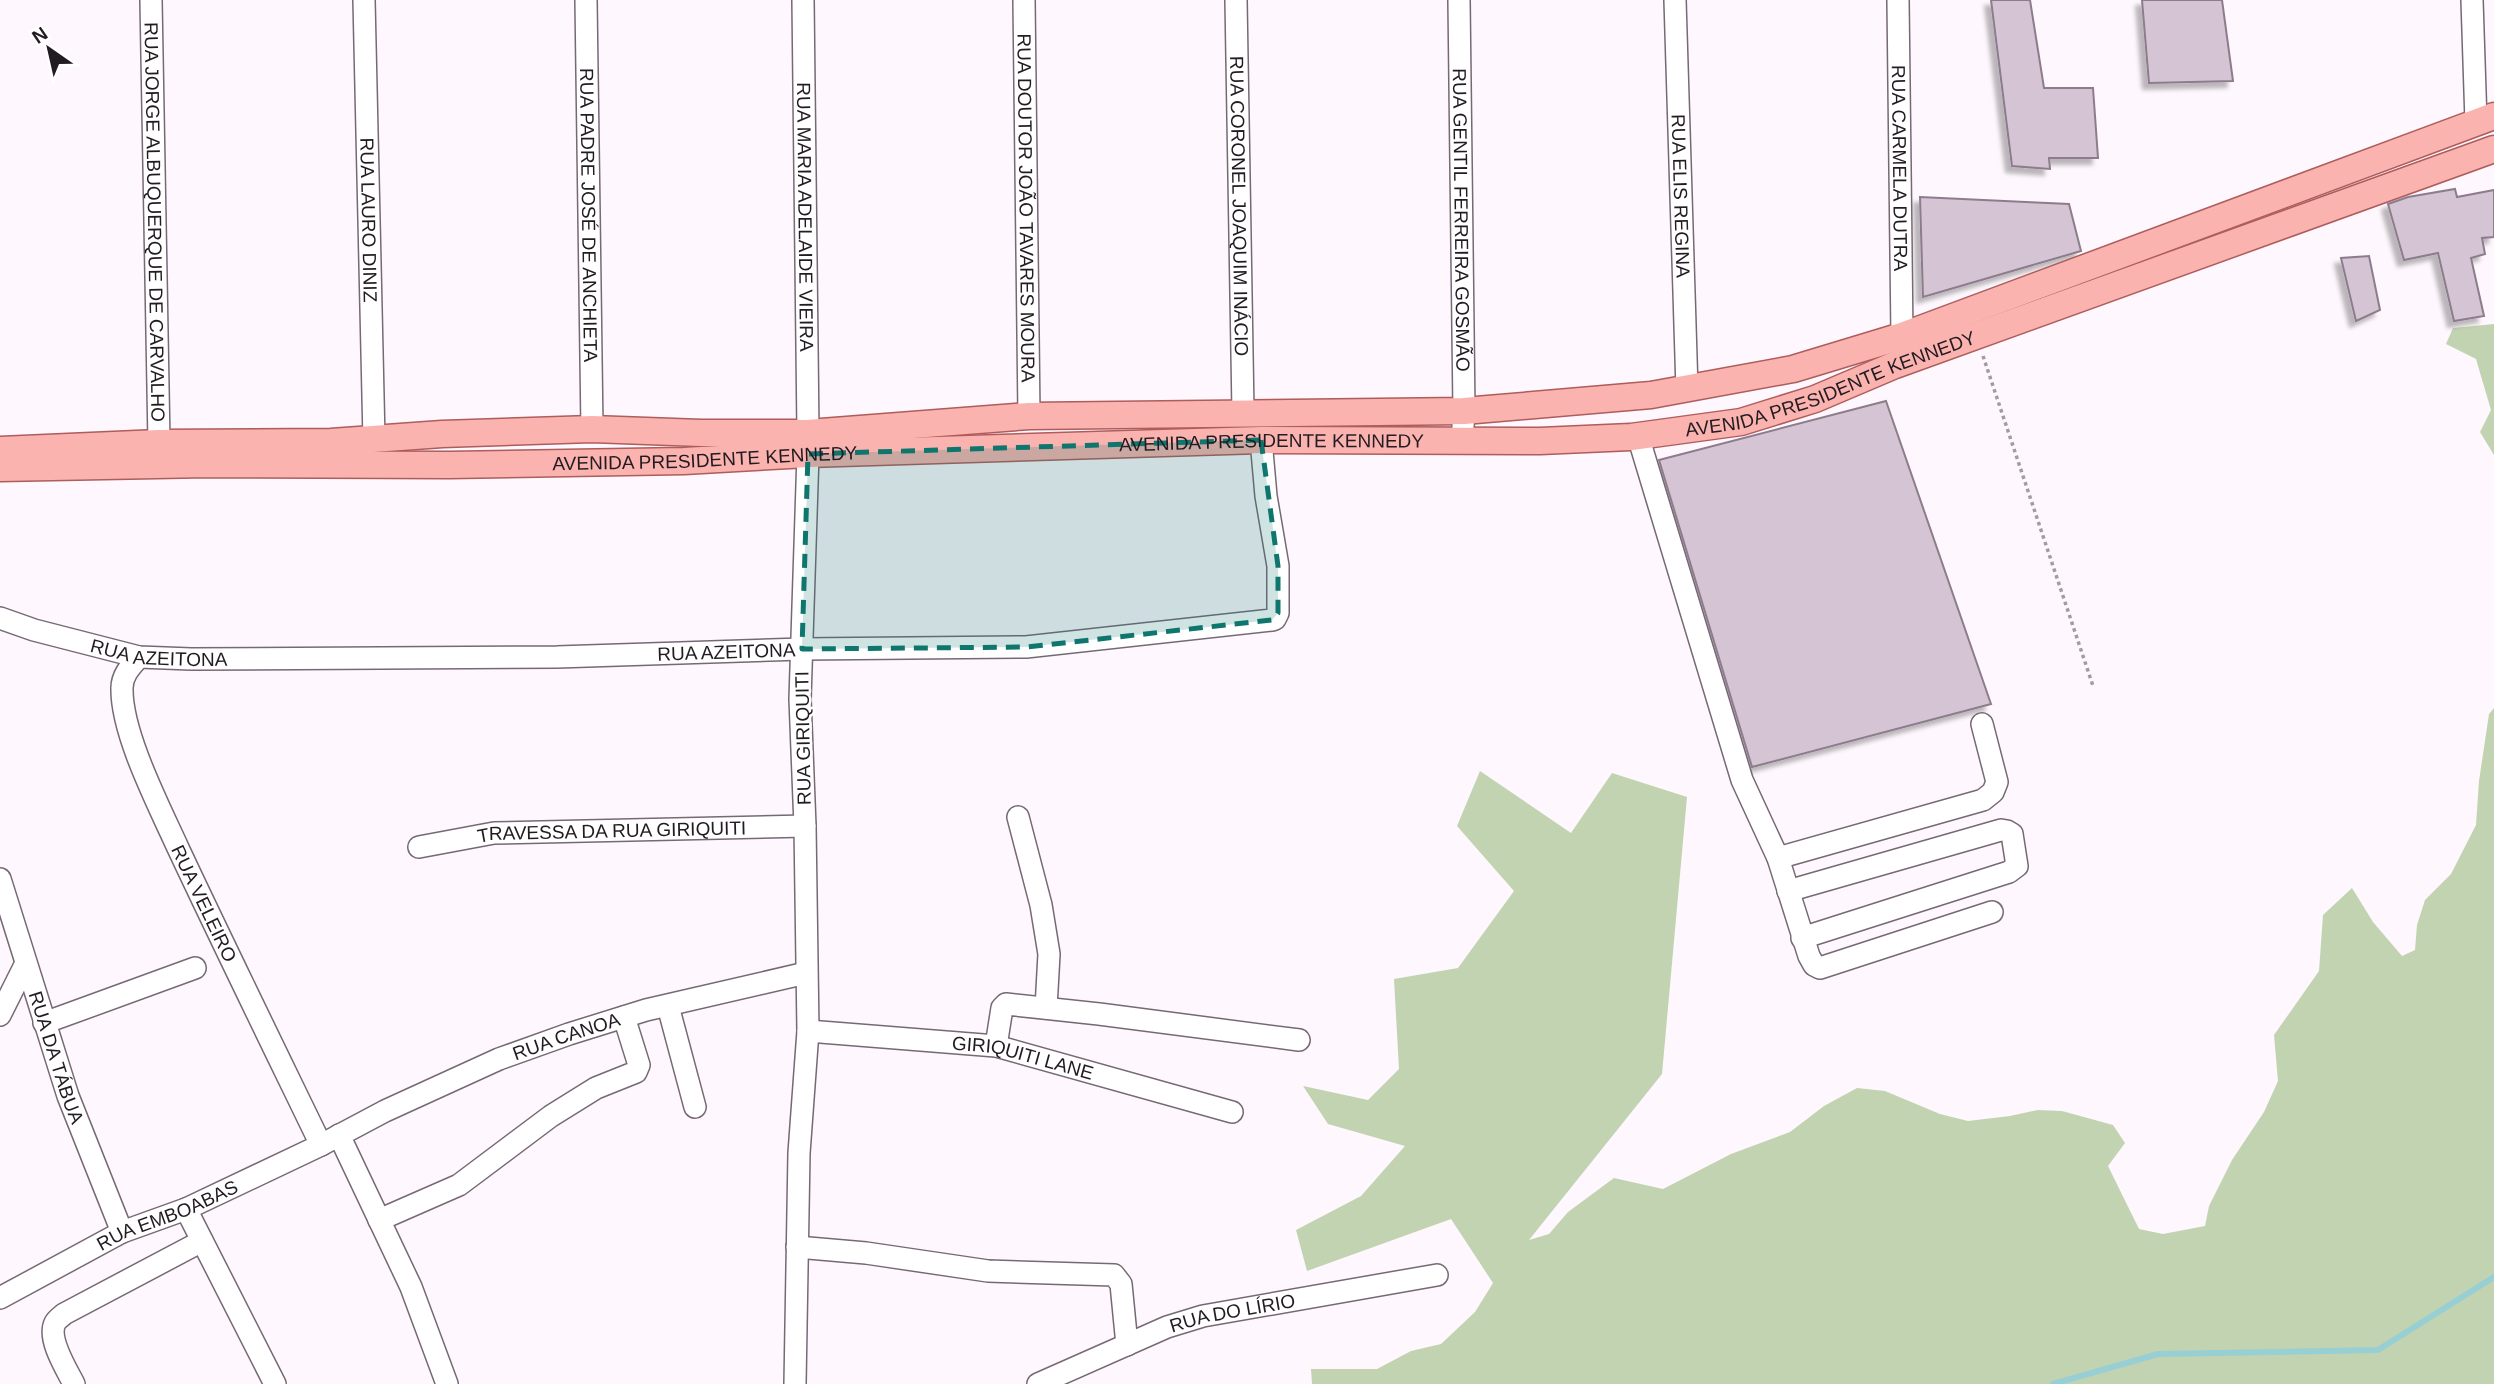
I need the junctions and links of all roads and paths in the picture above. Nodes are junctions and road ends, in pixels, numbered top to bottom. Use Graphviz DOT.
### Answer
graph roads {
  1 [pos="152,0"];
  2 [pos="364,0"];
  3 [pos="586,0"];
  4 [pos="803,0"];
  5 [pos="1024,0"];
  6 [pos="1236,0"];
  7 [pos="1460,0"];
  8 [pos="1675,0"];
  9 [pos="1898,0"];
  10 [pos="2472,0"];
  11 [pos="2485,119"];
  12 [pos="2494,149"];
  13 [pos="1977,335"];
  14 [pos="1902,336"];
  15 [pos="1687,390"];
  16 [pos="1464,411"];
  17 [pos="1242,412"];
  18 [pos="1029,416"];
  19 [pos="592,429"];
  20 [pos="1638,436"];
  21 [pos="374,440"];
  22 [pos="1261,440"];
  23 [pos="1462,442"];
  24 [pos="159,443"];
  25 [pos="808,443"];
  26 [pos="0,450"];
  27 [pos="0,468"];
  28 [pos="0,618"];
  29 [pos="802,649"];
  30 [pos="139,657"];
  31 [pos="2093,686"];
  32 [pos="1982,724"];
  33 [pos="1018,817"];
  34 [pos="805,826"];
  35 [pos="419,847"];
  36 [pos="1777,858"];
  37 [pos="0,879"];
  38 [pos="1788,891"];
  39 [pos="1992,912"];
  40 [pos="1802,938"];
  41 [pos="25,965"];
  42 [pos="195,968"];
  43 [pos="806,983"];
  44 [pos="668,1006"];
  45 [pos="1046,1008"];
  46 [pos="0,1015"];
  47 [pos="624,1017"];
  48 [pos="44,1023"];
  49 [pos="808,1031"];
  50 [pos="1299,1040"];
  51 [pos="996,1046"];
  52 [pos="695,1107"];
  53 [pos="1232,1112"];
  54 [pos="330,1140"];
  55 [pos="186,1209"];
  56 [pos="379,1220"];
  57 [pos="122,1232"];
  58 [pos="202,1241"];
  59 [pos="797,1247"];
  60 [pos="1437,1275"];
  61 [pos="0,1298"];
  62 [pos="1126,1345"];
  63 [pos="74,1384"];
  64 [pos="275,1384"];
  65 [pos="447,1384"];
  66 [pos="795,1384"];
  67 [pos="1038,1384"];
  1 -- 24 [label="street, RUA JORGE ALBUQUERQUE DE CARVALHO"];
  2 -- 21 [label="street, RUA LAURO DINIZ"];
  3 -- 19 [label="street, RUA PADRE JOSÉ DE ANCHIETA"];
  4 -- 25 [label="street, RUA MARIA ADELAIDE VIEIRA"];
  5 -- 18 [label="street, RUA DOUTOR JOÃO TAVARES MOURA"];
  6 -- 17 [label="street, RUA CORONEL JOAQUIM INÁCIO"];
  7 -- 16 [label="street, RUA GENTIL FERREIRA GOSMÃO"];
  8 -- 15 [label="street, RUA ELIS REGINA"];
  9 -- 14 [label="street, RUA CARMELA DUTRA"];
  10 -- 11 [label="street"];
  11 -- 14 [label="main road, AVENIDA PRESIDENTE KENNEDY"];
  12 -- 13 [label="main road, AVENIDA PRESIDENTE KENNEDY"];
  13 -- 20 [label="main road, AVENIDA PRESIDENTE KENNEDY"];
  13 -- 31 [label="path"];
  14 -- 15 [label="main road, AVENIDA PRESIDENTE KENNEDY"];
  15 -- 16 [label="main road, AVENIDA PRESIDENTE KENNEDY"];
  16 -- 17 [label="main road, AVENIDA PRESIDENTE KENNEDY"];
  16 -- 23 [label="street, RUA GENTIL FERREIRA GOSMÃO"];
  17 -- 18 [label="main road, AVENIDA PRESIDENTE KENNEDY"];
  18 -- 25 [label="main road, AVENIDA PRESIDENTE KENNEDY"];
  19 -- 21 [label="main road, AVENIDA PRESIDENTE KENNEDY"];
  19 -- 25 [label="main road, AVENIDA PRESIDENTE KENNEDY"];
  20 -- 23 [label="main road, AVENIDA PRESIDENTE KENNEDY"];
  20 -- 36 [label="street"];
  21 -- 24 [label="main road, AVENIDA PRESIDENTE KENNEDY"];
  22 -- 23 [label="main road, AVENIDA PRESIDENTE KENNEDY"];
  22 -- 25 [label="main road, AVENIDA PRESIDENTE KENNEDY"];
  22 -- 29 [label="street, RUA AZEITONA"];
  24 -- 26 [label="main road, AVENIDA PRESIDENTE KENNEDY"];
  25 -- 27 [label="main road, AVENIDA PRESIDENTE KENNEDY"];
  25 -- 29 [label="street, RUA GIRIQUITI"];
  28 -- 30 [label="street, RUA AZEITONA"];
  29 -- 30 [label="street, RUA AZEITONA"];
  29 -- 34 [label="street, RUA GIRIQUITI"];
  30 -- 54 [label="street, RUA VELEIRO"];
  32 -- 36 [label="street"];
  33 -- 45 [label="street"];
  34 -- 35 [label="street, TRAVESSA DA RUA GIRIQUITI"];
  34 -- 43 [label="street, RUA GIRIQUITI"];
  36 -- 38 [label="street"];
  37 -- 41 [label="street, RUA DA TÁBUA"];
  38 -- 40 [label="street"];
  38 -- 40 [label="street"];
  39 -- 40 [label="street"];
  41 -- 46 [label="street"];
  41 -- 48 [label="street, RUA DA TÁBUA"];
  42 -- 48 [label="street"];
  43 -- 44 [label="street, RUA CANOA"];
  43 -- 49 [label="street, RUA GIRIQUITI"];
  44 -- 47 [label="street, RUA CANOA"];
  44 -- 52 [label="street"];
  45 -- 50 [label="street"];
  45 -- 51 [label="street"];
  47 -- 54 [label="street, RUA CANOA"];
  47 -- 56 [label="street"];
  48 -- 57 [label="street, RUA DA TÁBUA"];
  49 -- 51 [label="street, GIRIQUITI LANE"];
  49 -- 59 [label="street, RUA GIRIQUITI"];
  51 -- 53 [label="street, GIRIQUITI LANE"];
  54 -- 55 [label="street, RUA EMBOABAS"];
  54 -- 56 [label="street, RUA VELEIRO"];
  55 -- 57 [label="street, RUA EMBOABAS"];
  55 -- 58 [label="street"];
  56 -- 65 [label="street, RUA VELEIRO"];
  57 -- 61 [label="street, RUA EMBOABAS"];
  58 -- 63 [label="street"];
  58 -- 64 [label="street"];
  59 -- 62 [label="street"];
  59 -- 66 [label="street, RUA GIRIQUITI"];
  60 -- 62 [label="street, RUA DO LÍRIO"];
  62 -- 67 [label="street, RUA DO LÍRIO"];
}
